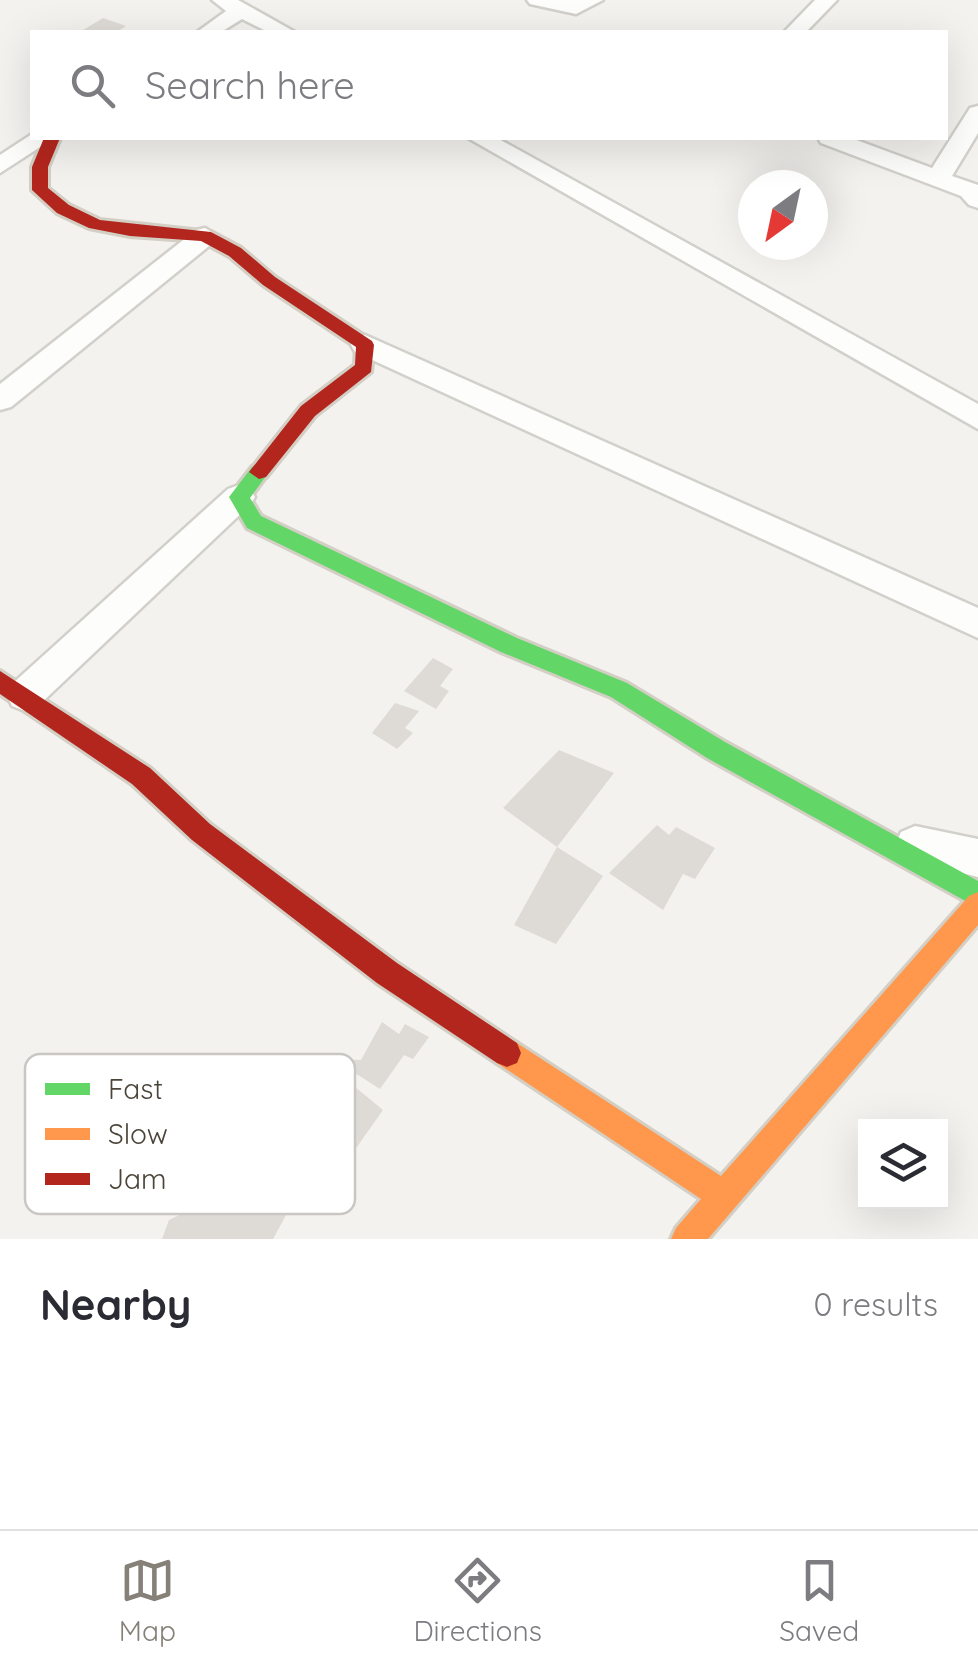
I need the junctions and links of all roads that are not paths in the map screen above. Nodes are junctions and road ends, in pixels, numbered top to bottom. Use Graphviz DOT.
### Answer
graph roads {
  1 [pos="537,0"];
  2 [pos="593,0"];
  3 [pos="826,0"];
  4 [pos="232,5"];
  5 [pos="209,30"];
  6 [pos="280,30"];
  7 [pos="796,30"];
  8 [pos="978,113"];
  9 [pos="39,140"];
  10 [pos="51,140"];
  11 [pos="484,140"];
  12 [pos="835,140"];
  13 [pos="0,166"];
  14 [pos="938,179"];
  15 [pos="978,200"];
  16 [pos="205,236"];
  17 [pos="365,345"];
  18 [pos="0,400"];
  19 [pos="978,418"];
  20 [pos="240,497"];
  21 [pos="978,624"];
  22 [pos="12,688"];
  23 [pos="716,750"];
  24 [pos="864,834"];
  25 [pos="978,858"];
  26 [pos="978,895"];
  27 [pos="978,904"];
  28 [pos="704,1226"];
  1 -- 2 [label="street"];
  3 -- 7 [label="street"];
  4 -- 5 [label="street"];
  4 -- 6 [label="street"];
  8 -- 14 [label="street"];
  9 -- 13 [label="street"];
  10 -- 16 [label="street"];
  11 -- 19 [label="street"];
  12 -- 14 [label="street"];
  14 -- 15 [label="street"];
  16 -- 17 [label="street"];
  16 -- 18 [label="street"];
  17 -- 20 [label="street"];
  17 -- 21 [label="street"];
  20 -- 22 [label="street"];
  20 -- 23 [label="street"];
  22 -- 28 [label="street"];
  23 -- 24 [label="street"];
  24 -- 25 [label="street"];
  24 -- 26 [label="street"];
  27 -- 28 [label="street"];
}
